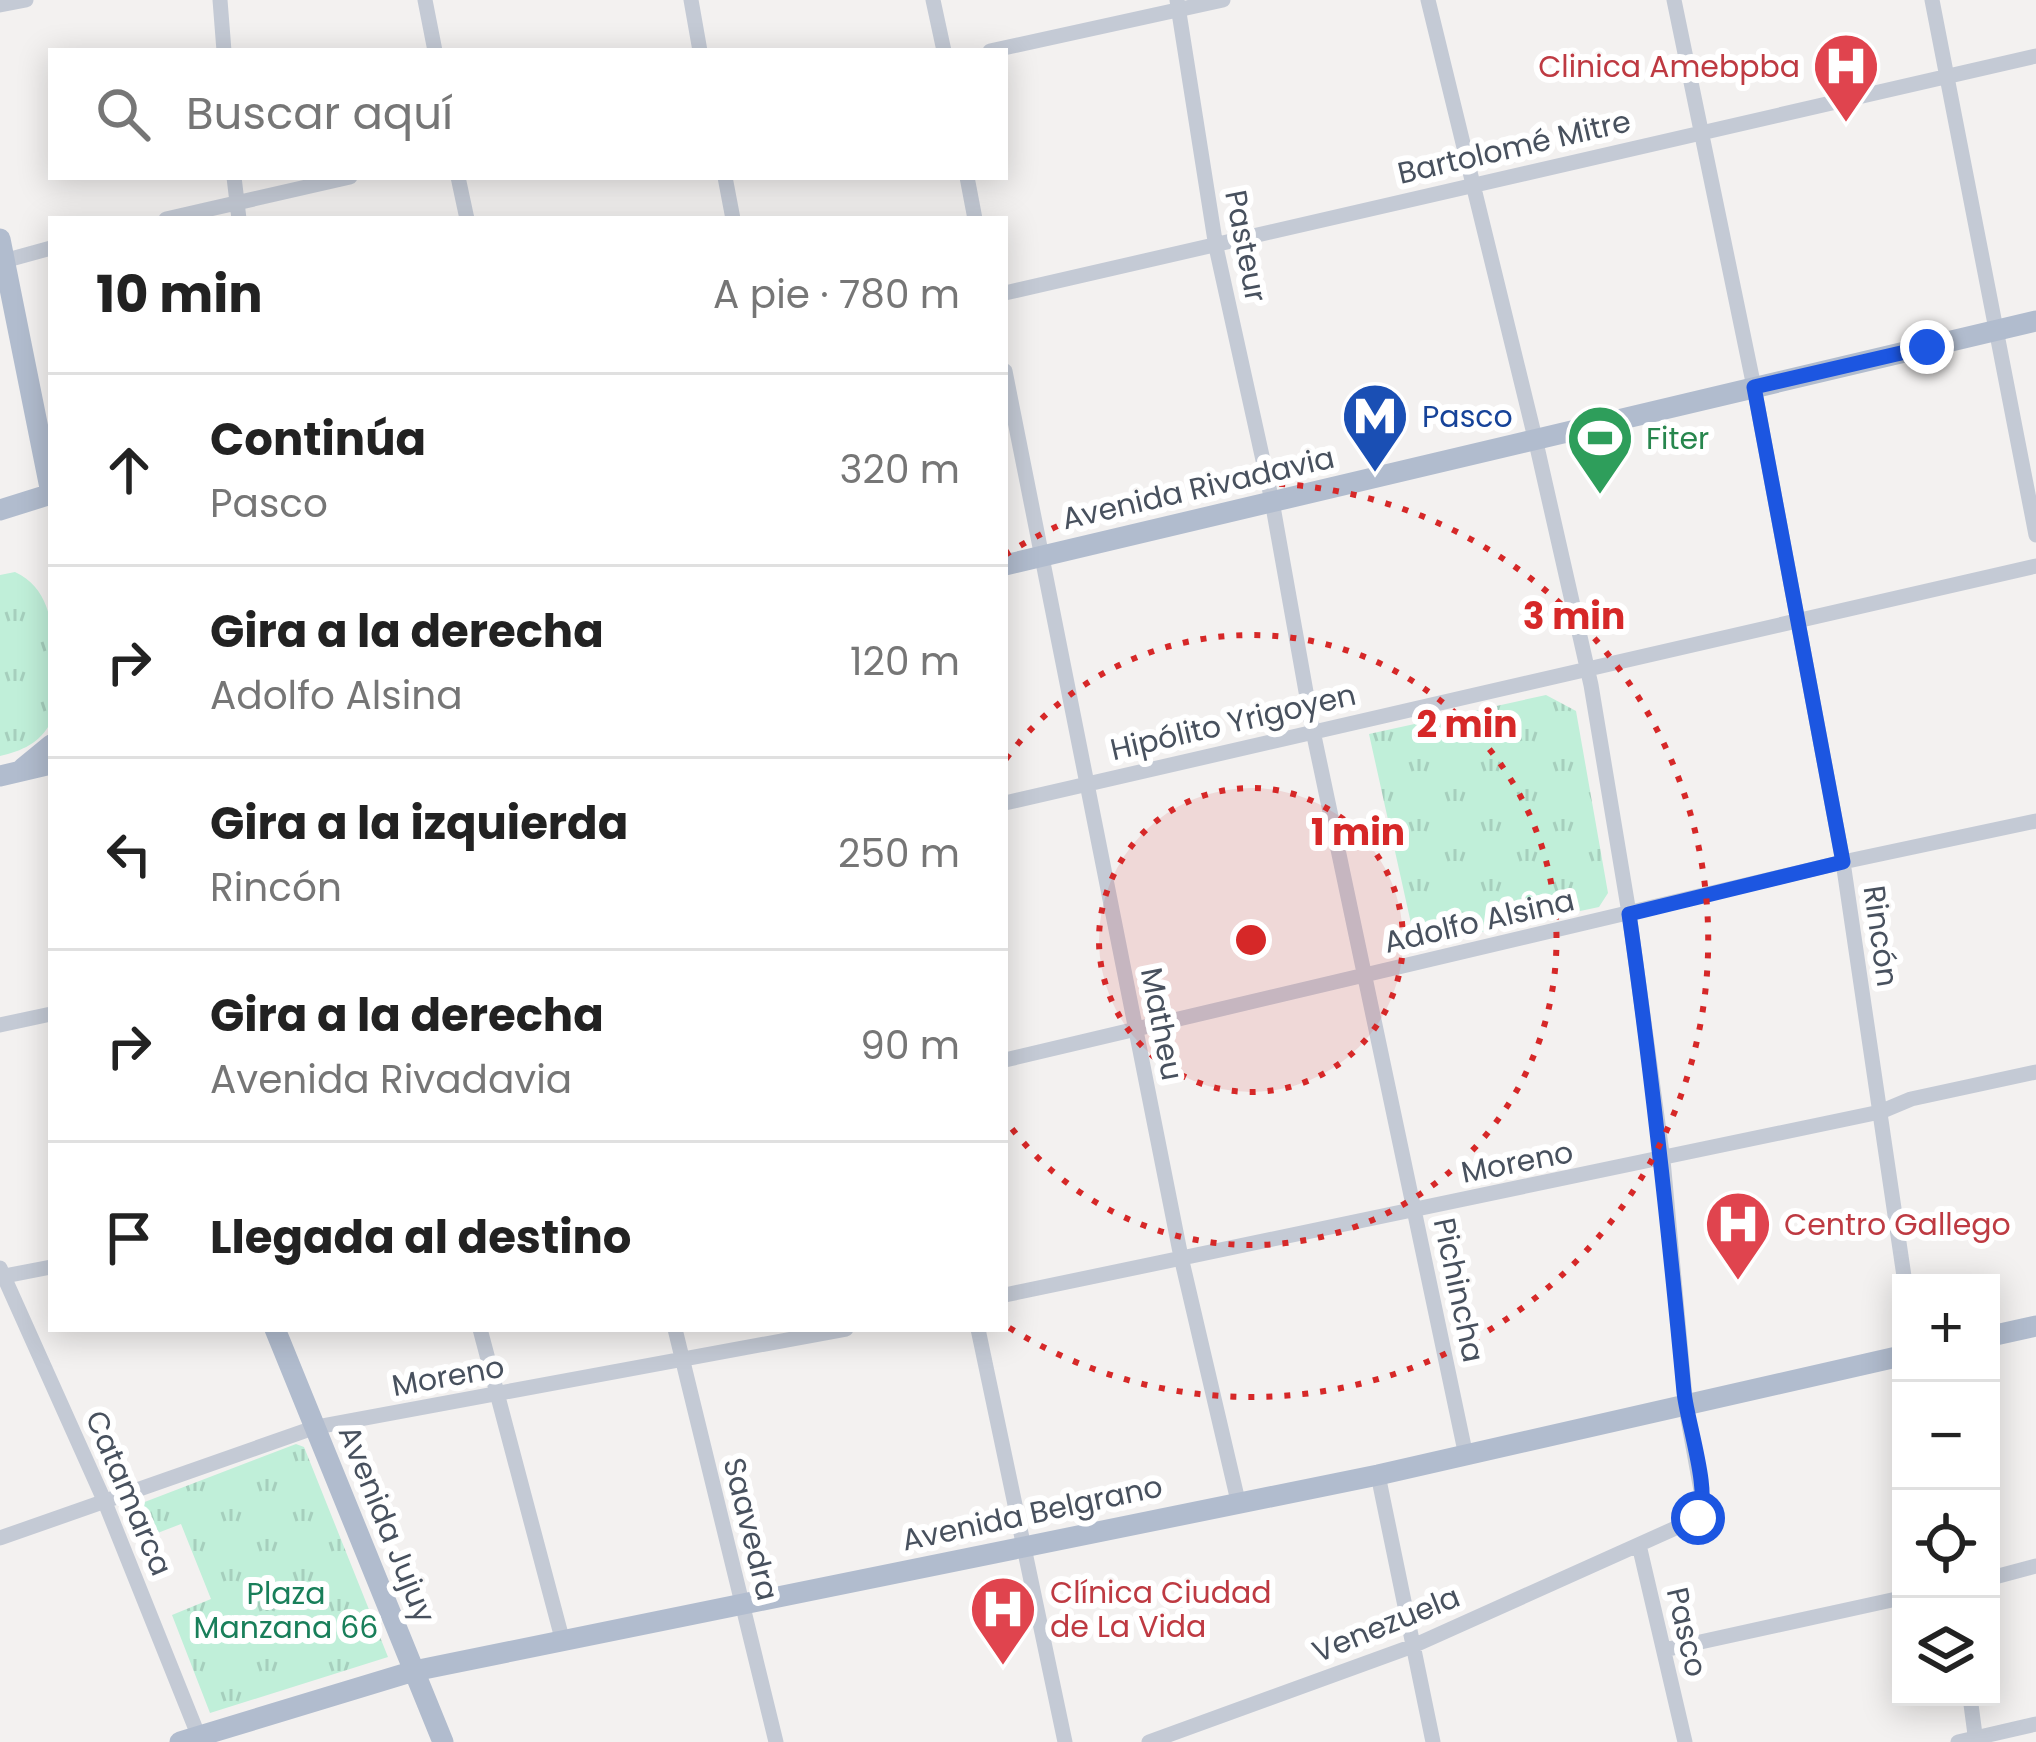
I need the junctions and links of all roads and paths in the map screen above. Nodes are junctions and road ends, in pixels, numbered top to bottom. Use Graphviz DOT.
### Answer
graph roads {
  1 [pos="26,0"];
  2 [pos="220,0"];
  3 [pos="425,0"];
  4 [pos="691,0"];
  5 [pos="933,0"];
  6 [pos="1223,0"];
  7 [pos="1428,0"];
  8 [pos="1673,0"];
  9 [pos="1933,0"];
  10 [pos="0,5"];
  11 [pos="1178,5"];
  12 [pos="224,48"];
  13 [pos="434,48"];
  14 [pos="699,48"];
  15 [pos="943,48"];
  16 [pos="1002,48"];
  17 [pos="2036,56"];
  18 [pos="1948,76"];
  19 [pos="1702,135"];
  20 [pos="234,180"];
  21 [pos="336,180"];
  22 [pos="459,180"];
  23 [pos="726,180"];
  24 [pos="968,180"];
  25 [pos="1474,188"];
  26 [pos="236,201"];
  27 [pos="178,216"];
  28 [pos="238,216"];
  29 [pos="466,216"];
  30 [pos="732,216"];
  31 [pos="974,216"];
  32 [pos="1216,247"];
  33 [pos="48,248"];
  34 [pos="1,254"];
  35 [pos="1008,292"];
  36 [pos="2036,321"];
  37 [pos="1996,330"];
  38 [pos="1008,386"];
  39 [pos="1754,387"];
  40 [pos="1535,438"];
  41 [pos="48,480"];
  42 [pos="48,495"];
  43 [pos="1272,501"];
  44 [pos="0,510"];
  45 [pos="2036,535"];
  46 [pos="1042,557"];
  47 [pos="1008,564"];
  48 [pos="2036,566"];
  49 [pos="1798,620"];
  50 [pos="1585,668"];
  51 [pos="1313,731"];
  52 [pos="48,747"];
  53 [pos="48,765"];
  54 [pos="9,774"];
  55 [pos="1087,784"];
  56 [pos="1008,802"];
  57 [pos="2036,821"];
  58 [pos="1843,862"];
  59 [pos="1629,914"];
  60 [pos="1366,975"];
  61 [pos="48,1015"];
  62 [pos="0,1025"];
  63 [pos="1136,1030"];
  64 [pos="1008,1059"];
  65 [pos="2036,1072"];
  66 [pos="1880,1112"];
  67 [pos="1663,1160"];
  68 [pos="1414,1209"];
  69 [pos="1181,1258"];
  70 [pos="48,1267"];
  71 [pos="1,1274"];
  72 [pos="1904,1274"];
  73 [pos="1008,1294"];
  74 [pos="2036,1326"];
  75 [pos="276,1332"];
  76 [pos="481,1332"];
  77 [pos="676,1332"];
  78 [pos="832,1332"];
  79 [pos="979,1332"];
  80 [pos="2000,1334"];
  81 [pos="1892,1358"];
  82 [pos="682,1362"];
  83 [pos="496,1395"];
  84 [pos="1686,1408"];
  85 [pos="316,1427"];
  86 [pos="1466,1456"];
  87 [pos="1378,1474"];
  88 [pos="104,1500"];
  89 [pos="1238,1501"];
  90 [pos="0,1538"];
  91 [pos="1022,1545"];
  92 [pos="1639,1545"];
  93 [pos="2036,1566"];
  94 [pos="2000,1576"];
  95 [pos="1892,1600"];
  96 [pos="742,1605"];
  97 [pos="563,1642"];
  98 [pos="1413,1646"];
  99 [pos="1664,1650"];
  100 [pos="414,1671"];
  101 [pos="1971,1706"];
  102 [pos="2036,1724"];
  103 [pos="193,1740"];
  104 [pos="1976,1740"];
  105 [pos="443,1742"];
  106 [pos="776,1742"];
  107 [pos="1065,1742"];
  108 [pos="1149,1742"];
  109 [pos="1433,1742"];
  110 [pos="1685,1742"];
  111 [pos="1958,1742"];
  1 -- 10 [label="street"];
  2 -- 12 [label="street"];
  3 -- 13 [label="street"];
  4 -- 14 [label="street"];
  5 -- 15 [label="street"];
  6 -- 11 [label="street"];
  7 -- 25 [label="street"];
  8 -- 19 [label="street, Rincón"];
  9 -- 18 [label="street"];
  11 -- 16 [label="street"];
  11 -- 32 [label="street, Pasteur"];
  17 -- 18 [label="street, Bartolomé Mitre"];
  18 -- 19 [label="street, Bartolomé Mitre"];
  18 -- 37 [label="street"];
  19 -- 25 [label="street, Bartolomé Mitre"];
  19 -- 39 [label="street, Rincón"];
  20 -- 26 [label="street"];
  21 -- 26 [label="street"];
  22 -- 29 [label="street"];
  23 -- 30 [label="street"];
  24 -- 31 [label="street"];
  25 -- 32 [label="street, Bartolomé Mitre"];
  25 -- 40 [label="street"];
  26 -- 27 [label="street"];
  26 -- 28 [label="street"];
  32 -- 35 [label="street, Bartolomé Mitre"];
  32 -- 43 [label="street, Pasteur"];
  33 -- 34 [label="street"];
  34 -- 41 [label="main road"];
  36 -- 37 [label="main road, Avenida Rivadavia"];
  37 -- 39 [label="main road, Avenida Rivadavia"];
  37 -- 45 [label="street"];
  38 -- 46 [label="street, Matheu"];
  39 -- 40 [label="main road, Avenida Rivadavia"];
  39 -- 49 [label="street, Rincón"];
  40 -- 43 [label="main road, Avenida Rivadavia"];
  40 -- 50 [label="street"];
  42 -- 44 [label="main road"];
  43 -- 46 [label="main road, Avenida Rivadavia"];
  43 -- 51 [label="street, Pichincha"];
  46 -- 47 [label="main road, Avenida Rivadavia"];
  46 -- 55 [label="street, Matheu"];
  48 -- 49 [label="street, Hipólito Yrigoyen"];
  49 -- 50 [label="street, Hipólito Yrigoyen"];
  49 -- 58 [label="street, Rincón"];
  50 -- 51 [label="street, Hipólito Yrigoyen"];
  50 -- 59 [label="street"];
  51 -- 55 [label="street, Hipólito Yrigoyen"];
  51 -- 60 [label="street, Pichincha"];
  52 -- 54 [label="main road"];
  53 -- 54 [label="main road"];
  55 -- 56 [label="street, Hipólito Yrigoyen"];
  55 -- 63 [label="street, Matheu"];
  57 -- 58 [label="street, Adolfo Alsina"];
  58 -- 59 [label="street, Adolfo Alsina"];
  58 -- 66 [label="street, Rincón"];
  59 -- 60 [label="street, Adolfo Alsina"];
  59 -- 67 [label="street"];
  60 -- 63 [label="street, Adolfo Alsina"];
  60 -- 68 [label="street, Pichincha"];
  61 -- 62 [label="street"];
  63 -- 64 [label="street, Adolfo Alsina"];
  63 -- 69 [label="street, Matheu"];
  65 -- 66 [label="street, Moreno"];
  66 -- 67 [label="street, Moreno"];
  66 -- 72 [label="street, Rincón"];
  67 -- 68 [label="street, Moreno"];
  67 -- 84 [label="street"];
  68 -- 69 [label="street, Moreno"];
  68 -- 86 [label="street, Pichincha"];
  69 -- 73 [label="street, Moreno"];
  69 -- 89 [label="street, Matheu"];
  70 -- 71 [label="street"];
  71 -- 88 [label="street, Catamarca"];
  74 -- 80 [label="main road"];
  75 -- 85 [label="main road, Avenida Jujuy"];
  76 -- 83 [label="street"];
  77 -- 82 [label="street, Saavedra"];
  78 -- 82 [label="street, Moreno"];
  79 -- 91 [label="street"];
  81 -- 84 [label="main road, Avenida Belgrano"];
  82 -- 83 [label="street, Moreno"];
  82 -- 96 [label="street, Saavedra"];
  83 -- 85 [label="street, Moreno"];
  83 -- 97 [label="street"];
  84 -- 86 [label="main road, Avenida Belgrano"];
  84 -- 92 [label="street"];
  85 -- 88 [label="street, Moreno"];
  85 -- 100 [label="main road, Avenida Jujuy"];
  86 -- 87 [label="main road, Avenida Belgrano"];
  87 -- 89 [label="main road, Avenida Belgrano"];
  87 -- 98 [label="street"];
  88 -- 90 [label="street, Moreno"];
  88 -- 103 [label="street, Catamarca"];
  89 -- 91 [label="main road, Avenida Belgrano"];
  91 -- 96 [label="main road, Avenida Belgrano"];
  91 -- 107 [label="street"];
  92 -- 98 [label="street, Venezuela"];
  92 -- 99 [label="street, Pasco"];
  93 -- 94 [label="street"];
  95 -- 99 [label="street"];
  96 -- 97 [label="main road, Avenida Belgrano"];
  96 -- 106 [label="street, Saavedra"];
  97 -- 100 [label="main road, Avenida Belgrano"];
  98 -- 108 [label="street, Venezuela"];
  98 -- 109 [label="street"];
  99 -- 110 [label="street, Pasco"];
  100 -- 103 [label="main road, Avenida Belgrano"];
  100 -- 105 [label="main road, Avenida Jujuy"];
  101 -- 104 [label="street"];
  102 -- 104 [label="street"];
  104 -- 111 [label="street"];
}
